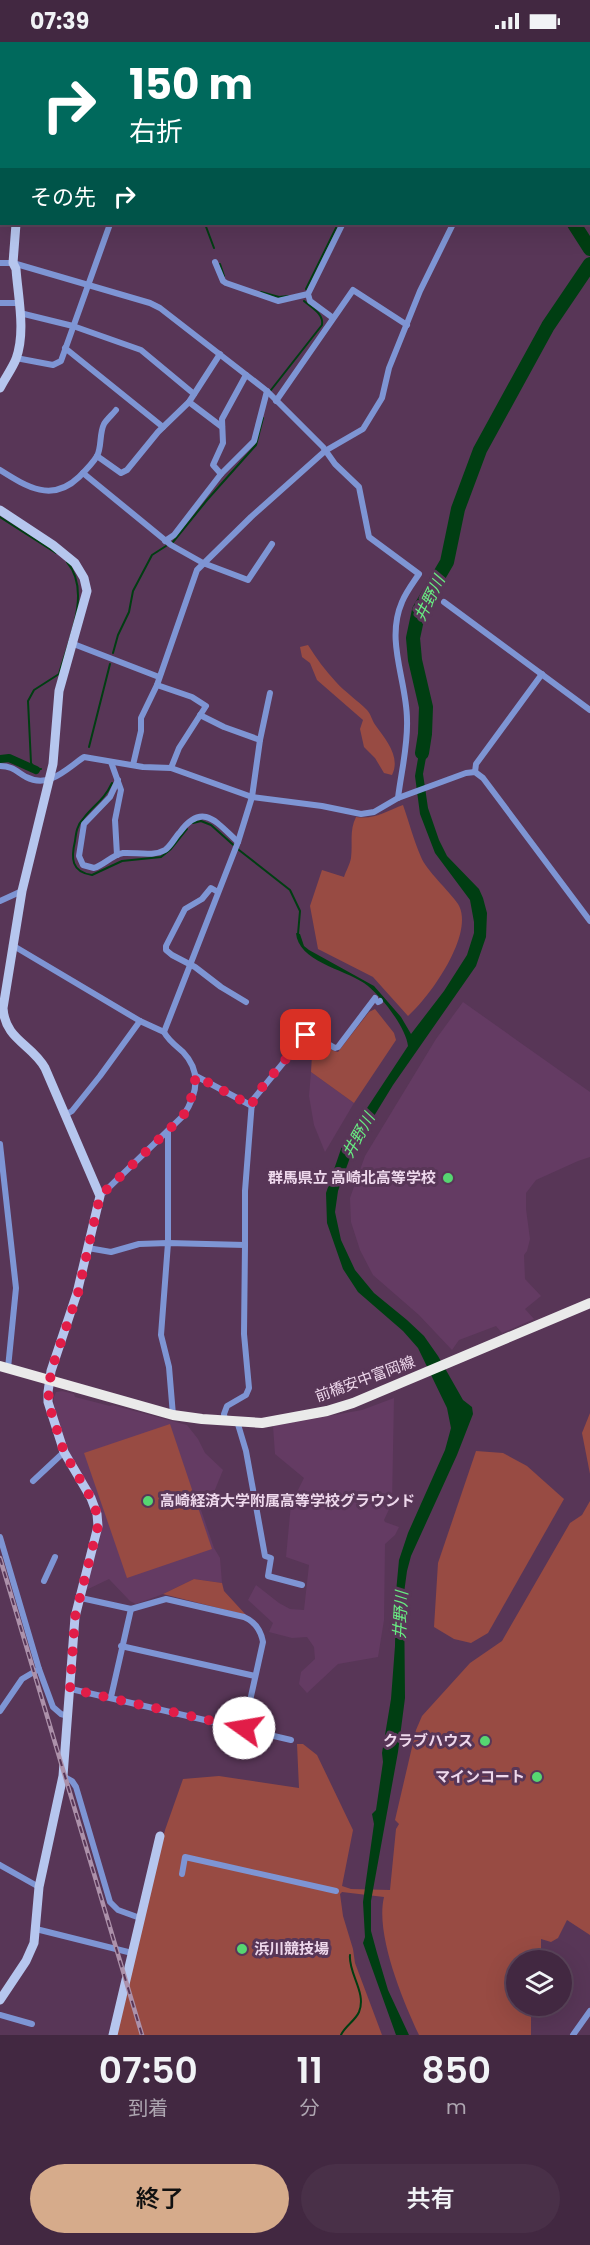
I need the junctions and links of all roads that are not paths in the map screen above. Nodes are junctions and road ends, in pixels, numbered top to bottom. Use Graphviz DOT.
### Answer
graph roads {
  1 [pos="16,225"];
  2 [pos="110,225"];
  3 [pos="342,225"];
  4 [pos="453,225"];
  5 [pos="215,262"];
  6 [pos="0,263"];
  7 [pos="13,263"];
  8 [pos="90,286"];
  9 [pos="308,294"];
  10 [pos="0,303"];
  11 [pos="19,308"];
  12 [pos="333,318"];
  13 [pos="406,325"];
  14 [pos="73,326"];
  15 [pos="65,348"];
  16 [pos="220,354"];
  17 [pos="16,358"];
  18 [pos="246,375"];
  19 [pos="0,388"];
  20 [pos="267,391"];
  21 [pos="194,394"];
  22 [pos="276,401"];
  23 [pos="189,402"];
  24 [pos="116,410"];
  25 [pos="163,427"];
  26 [pos="222,427"];
  27 [pos="325,451"];
  28 [pos="97,456"];
  29 [pos="0,470"];
  30 [pos="83,473"];
  31 [pos="221,474"];
  32 [pos="0,510"];
  33 [pos="165,541"];
  34 [pos="272,544"];
  35 [pos="203,563"];
  36 [pos="444,602"];
  37 [pos="71,643"];
  38 [pos="543,674"];
  39 [pos="159,677"];
  40 [pos="157,685"];
  41 [pos="270,693"];
  42 [pos="590,710"];
  43 [pos="200,715"];
  44 [pos="260,740"];
  45 [pos="111,762"];
  46 [pos="133,765"];
  47 [pos="0,766"];
  48 [pos="171,768"];
  49 [pos="475,772"];
  50 [pos="50,780"];
  51 [pos="118,780"];
  52 [pos="252,797"];
  53 [pos="398,798"];
  54 [pos="237,843"];
  55 [pos="117,855"];
  56 [pos="22,891"];
  57 [pos="218,892"];
  58 [pos="0,901"];
  59 [pos="590,921"];
  60 [pos="12,945"];
  61 [pos="191,965"];
  62 [pos="377,1000"];
  63 [pos="246,1002"];
  64 [pos="1,1016"];
  65 [pos="140,1021"];
  66 [pos="164,1032"];
  67 [pos="196,1076"];
  68 [pos="252,1106"];
  69 [pos="67,1114"];
  70 [pos="168,1131"];
  71 [pos="0,1144"];
  72 [pos="100,1196"];
  73 [pos="168,1243"];
  74 [pos="245,1245"];
  75 [pos="88,1248"];
  76 [pos="590,1303"];
  77 [pos="4,1367"];
  78 [pos="50,1381"];
  79 [pos="173,1415"];
  80 [pos="231,1421"];
  81 [pos="64,1452"];
  82 [pos="33,1481"];
  83 [pos="0,1537"];
  84 [pos="55,1557"];
  85 [pos="44,1581"];
  86 [pos="302,1585"];
  87 [pos="81,1598"];
  88 [pos="131,1609"];
  89 [pos="121,1646"];
  90 [pos="39,1670"];
  91 [pos="255,1676"];
  92 [pos="70,1689"];
  93 [pos="111,1697"];
  94 [pos="0,1711"];
  95 [pos="68,1716"];
  96 [pos="244,1728"];
  97 [pos="291,1740"];
  98 [pos="63,1776"];
  99 [pos="160,1836"];
  100 [pos="0,1865"];
  101 [pos="182,1874"];
  102 [pos="39,1887"];
  103 [pos="336,1891"];
  104 [pos="140,1918"];
  105 [pos="36,1929"];
  106 [pos="132,1953"];
  107 [pos="0,2000"];
  108 [pos="590,2011"];
  109 [pos="0,2015"];
  110 [pos="32,2024"];
  111 [pos="113,2035"];
  112 [pos="573,2035"];
  1 -- 7 [label="street"];
  2 -- 8 [label="street"];
  3 -- 9 [label="street"];
  4 -- 13 [label="street"];
  5 -- 9 [label="street"];
  6 -- 7 [label="street"];
  7 -- 8 [label="street"];
  7 -- 11 [label="street"];
  8 -- 14 [label="street"];
  8 -- 16 [label="street"];
  9 -- 12 [label="street"];
  10 -- 11 [label="street"];
  11 -- 14 [label="street"];
  11 -- 17 [label="street"];
  12 -- 13 [label="street"];
  12 -- 22 [label="street"];
  13 -- 27 [label="street"];
  14 -- 15 [label="street"];
  14 -- 21 [label="street"];
  15 -- 17 [label="street"];
  15 -- 25 [label="street"];
  16 -- 18 [label="street"];
  16 -- 21 [label="street"];
  17 -- 19 [label="street"];
  18 -- 20 [label="street"];
  18 -- 26 [label="street"];
  20 -- 22 [label="street"];
  20 -- 31 [label="street"];
  21 -- 23 [label="street"];
  22 -- 27 [label="street"];
  23 -- 25 [label="street"];
  23 -- 26 [label="street"];
  24 -- 28 [label="street"];
  25 -- 28 [label="street"];
  26 -- 31 [label="street"];
  27 -- 35 [label="street"];
  27 -- 53 [label="street"];
  28 -- 30 [label="street"];
  29 -- 30 [label="street"];
  30 -- 33 [label="street"];
  31 -- 33 [label="street"];
  32 -- 37 [label="street"];
  33 -- 35 [label="street"];
  34 -- 35 [label="street"];
  35 -- 39 [label="street"];
  36 -- 38 [label="street"];
  37 -- 39 [label="street"];
  37 -- 50 [label="street"];
  38 -- 42 [label="street"];
  38 -- 49 [label="street"];
  39 -- 40 [label="street"];
  40 -- 43 [label="street"];
  40 -- 46 [label="street"];
  41 -- 44 [label="street"];
  43 -- 44 [label="street"];
  43 -- 48 [label="street"];
  44 -- 52 [label="street"];
  45 -- 46 [label="street"];
  45 -- 50 [label="street"];
  45 -- 51 [label="street"];
  46 -- 48 [label="street"];
  47 -- 50 [label="street"];
  48 -- 52 [label="street"];
  49 -- 53 [label="street"];
  49 -- 59 [label="street"];
  50 -- 56 [label="street"];
  51 -- 55 [label="street"];
  51 -- 55 [label="street"];
  52 -- 53 [label="street"];
  52 -- 54 [label="street"];
  54 -- 55 [label="street"];
  54 -- 57 [label="street"];
  56 -- 58 [label="street"];
  56 -- 60 [label="street"];
  57 -- 61 [label="street"];
  57 -- 61 [label="street"];
  60 -- 64 [label="street"];
  60 -- 65 [label="street"];
  61 -- 63 [label="street"];
  61 -- 66 [label="street"];
  62 -- 68 [label="street"];
  64 -- 69 [label="street"];
  65 -- 66 [label="street"];
  65 -- 69 [label="street"];
  66 -- 67 [label="street"];
  67 -- 68 [label="street"];
  67 -- 70 [label="street"];
  68 -- 74 [label="street"];
  69 -- 72 [label="street"];
  70 -- 72 [label="street"];
  70 -- 73 [label="street"];
  71 -- 77 [label="street"];
  72 -- 75 [label="street"];
  73 -- 74 [label="street"];
  73 -- 75 [label="street"];
  73 -- 79 [label="street"];
  74 -- 80 [label="street"];
  75 -- 78 [label="street"];
  76 -- 80 [label="main road, 前橋安中富岡線"];
  77 -- 78 [label="main road, 前橋安中富岡線"];
  78 -- 79 [label="main road, 前橋安中富岡線"];
  78 -- 81 [label="street"];
  79 -- 80 [label="main road, 前橋安中富岡線"];
  80 -- 86 [label="street"];
  81 -- 82 [label="street"];
  81 -- 87 [label="street"];
  83 -- 90 [label="street"];
  84 -- 85 [label="street"];
  87 -- 88 [label="street"];
  87 -- 92 [label="street"];
  88 -- 89 [label="street"];
  88 -- 91 [label="street"];
  89 -- 91 [label="street"];
  89 -- 93 [label="street"];
  90 -- 94 [label="street"];
  90 -- 95 [label="street"];
  91 -- 96 [label="street"];
  92 -- 93 [label="street"];
  92 -- 95 [label="street"];
  93 -- 96 [label="street"];
  95 -- 98 [label="street"];
  96 -- 97 [label="street"];
  98 -- 102 [label="street"];
  98 -- 104 [label="street"];
  99 -- 104 [label="street"];
  100 -- 102 [label="street"];
  101 -- 103 [label="street"];
  102 -- 105 [label="street"];
  104 -- 106 [label="street"];
  105 -- 106 [label="street"];
  105 -- 107 [label="street"];
  106 -- 111 [label="street"];
  108 -- 112 [label="street"];
  109 -- 110 [label="street"];
}
